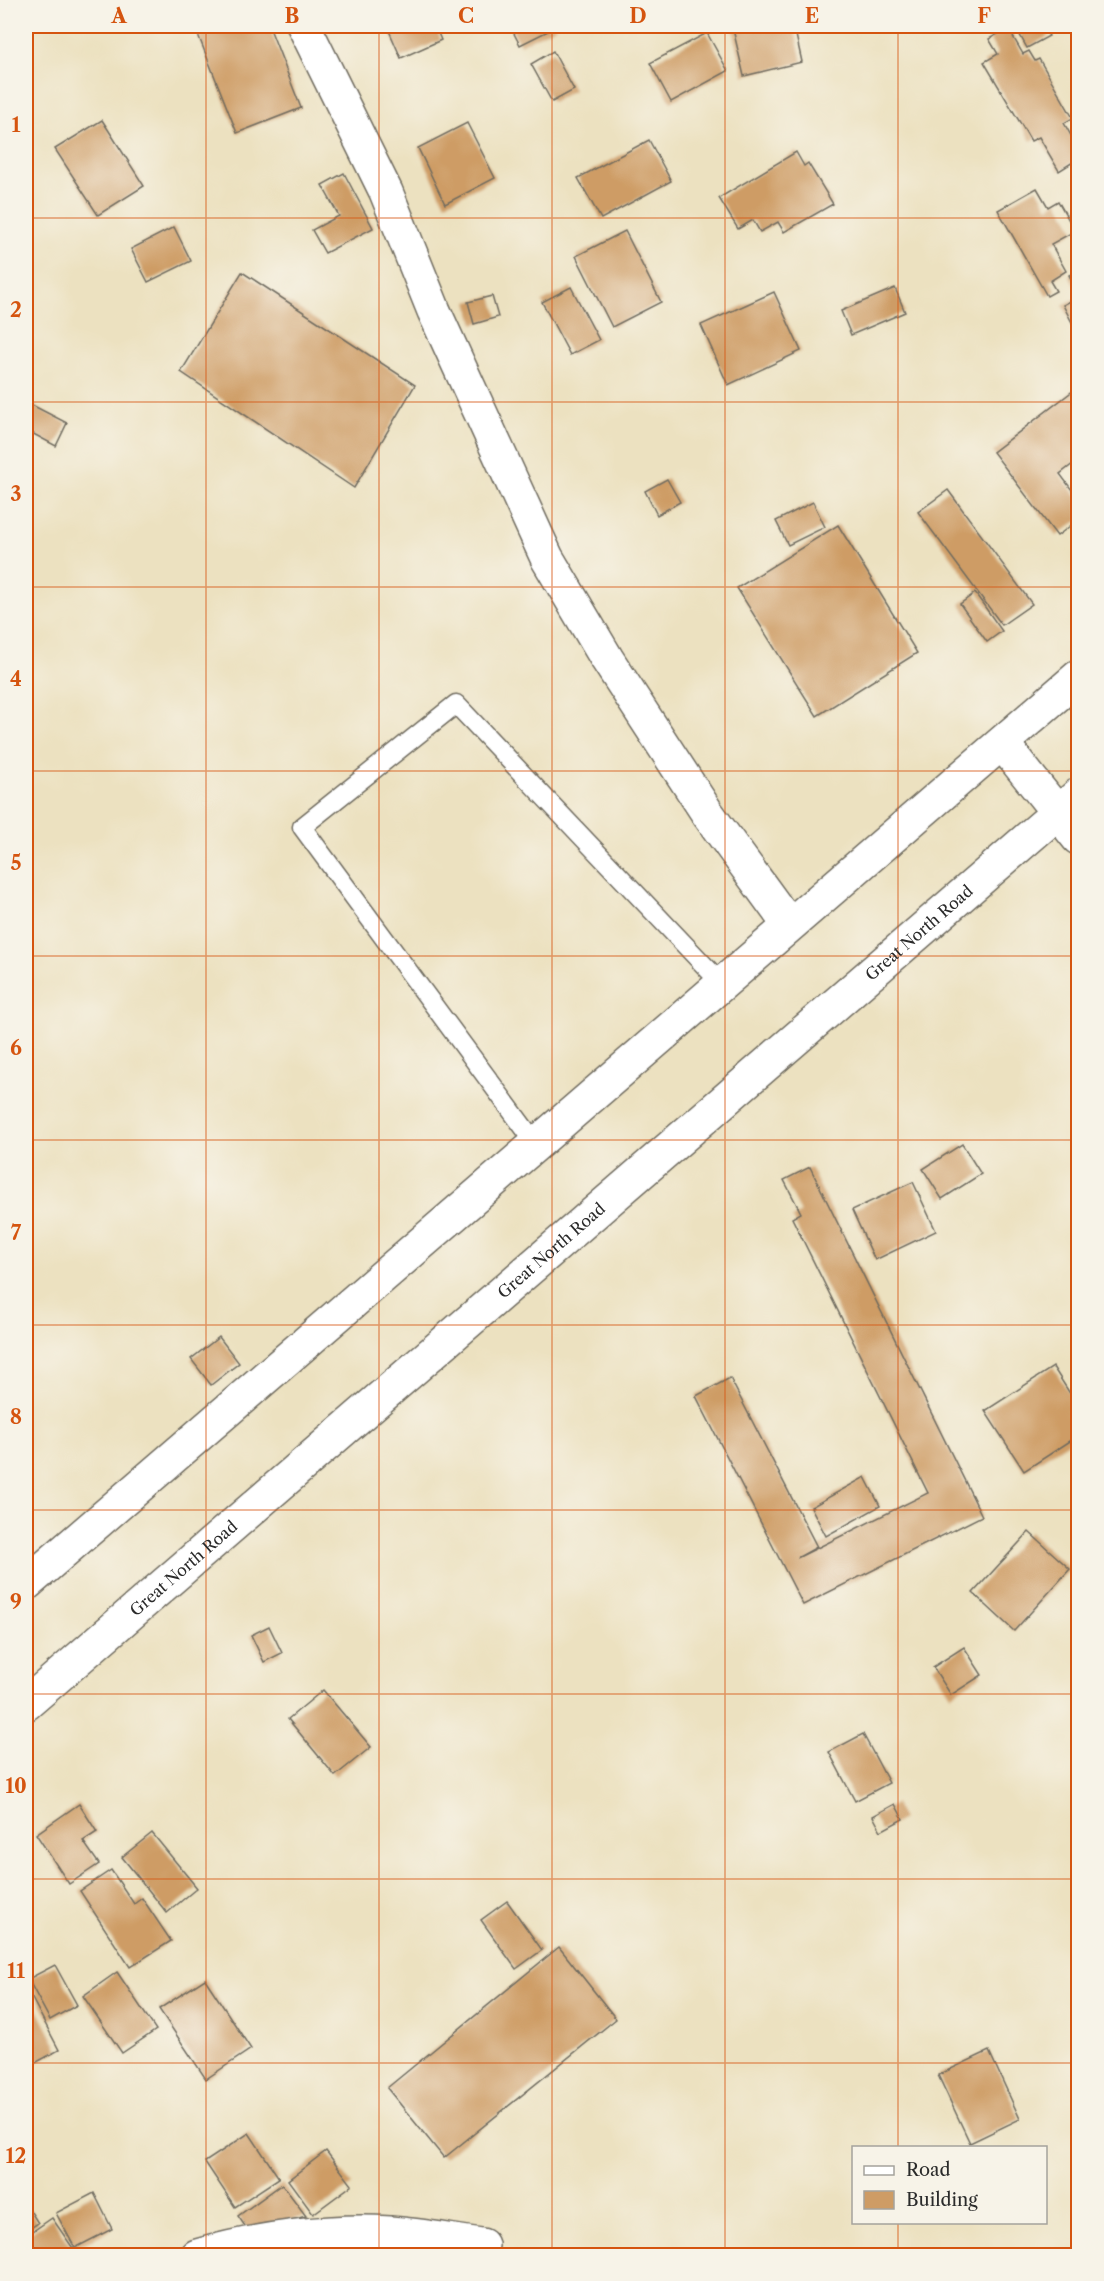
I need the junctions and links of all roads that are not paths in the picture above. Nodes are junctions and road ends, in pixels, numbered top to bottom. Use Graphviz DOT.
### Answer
graph roads {
  1 [pos="304,26"];
  2 [pos="1078,677"];
  3 [pos="1002,743"];
  4 [pos="1068,804"];
  5 [pos="1078,838"];
  6 [pos="789,925"];
  7 [pos="722,984"];
  8 [pos="536,1144"];
  9 [pos="26,1584"];
  10 [pos="26,1704"];
  11 [pos="482,2245"];
  12 [pos="197,2256"];
  1 -- 6 [label="main road"];
  2 -- 3 [label="main road"];
  3 -- 4 [label="main road"];
  3 -- 6 [label="main road"];
  4 -- 5 [label="main road"];
  4 -- 10 [label="main road, Great North Road"];
  6 -- 7 [label="main road"];
  7 -- 8 [label="main road"];
  7 -- 8 [label="lane"];
  8 -- 9 [label="main road"];
  11 -- 12 [label="main road"];
}
